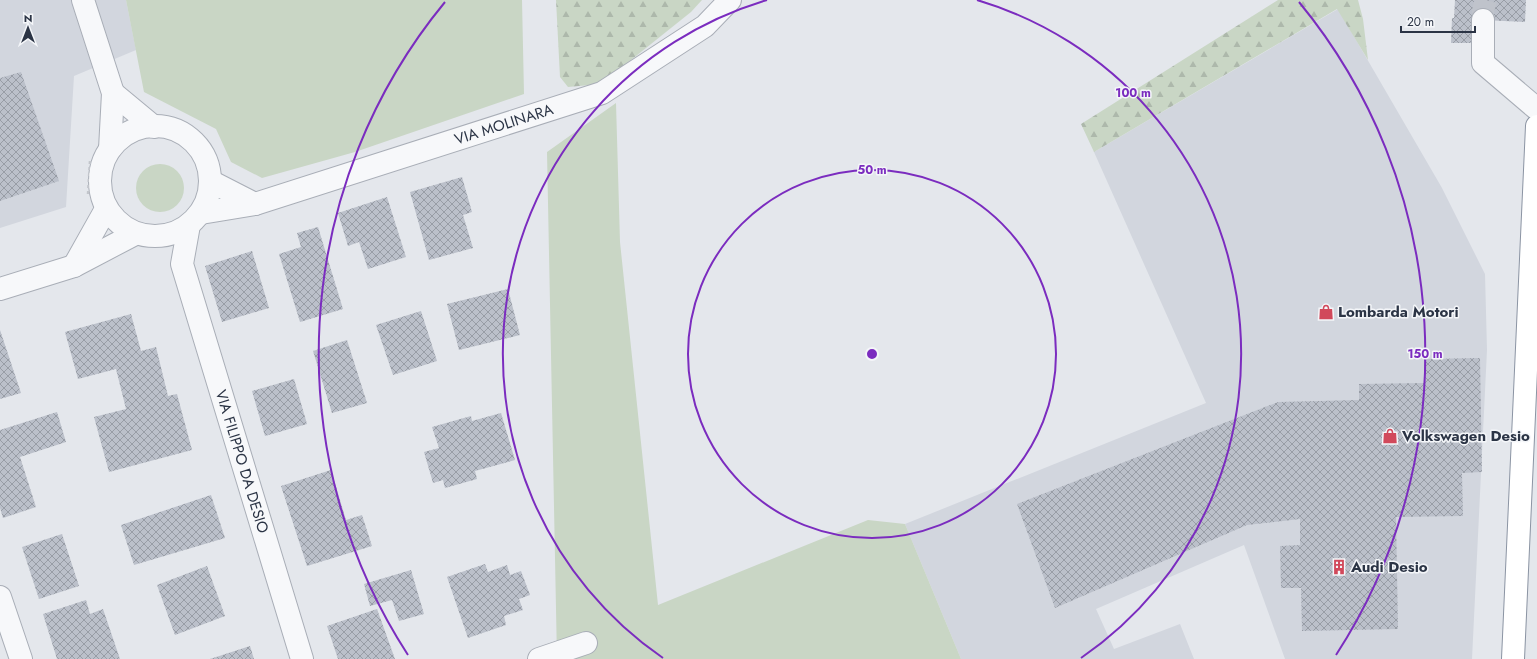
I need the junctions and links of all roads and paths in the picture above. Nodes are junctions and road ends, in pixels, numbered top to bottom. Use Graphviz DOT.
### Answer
graph roads {
  1 [pos="83,0"];
  2 [pos="730,0"];
  3 [pos="1482,20"];
  4 [pos="113,93"];
  5 [pos="1537,109"];
  6 [pos="1537,126"];
  7 [pos="154,127"];
  8 [pos="110,149"];
  9 [pos="90,160"];
  10 [pos="210,181"];
  11 [pos="97,204"];
  12 [pos="255,204"];
  13 [pos="195,219"];
  14 [pos="144,236"];
  15 [pos="182,264"];
  16 [pos="74,266"];
  17 [pos="0,289"];
  18 [pos="0,597"];
  19 [pos="586,643"];
  20 [pos="21,659"];
  21 [pos="302,659"];
  22 [pos="539,659"];
  23 [pos="1512,659"];
  1 -- 4 [label="street"];
  2 -- 12 [label="street, VIA MOLINARA"];
  3 -- 5 [label="street"];
  4 -- 7 [label="street"];
  4 -- 8 [label="street"];
  6 -- 23 [label="highway"];
  7 -- 8 [label="street"];
  7 -- 10 [label="street"];
  8 -- 11 [label="street"];
  9 -- 11 [label="path"];
  10 -- 12 [label="street"];
  10 -- 13 [label="street"];
  11 -- 14 [label="street"];
  11 -- 16 [label="street"];
  12 -- 13 [label="street, VIA MOLINARA"];
  13 -- 14 [label="street"];
  13 -- 15 [label="street, VIA FILIPPO DA DESIO"];
  14 -- 15 [label="street, VIA FILIPPO DA DESIO"];
  14 -- 16 [label="street"];
  15 -- 21 [label="street, VIA FILIPPO DA DESIO"];
  16 -- 17 [label="street"];
  18 -- 20 [label="street"];
  19 -- 22 [label="street"];
}
